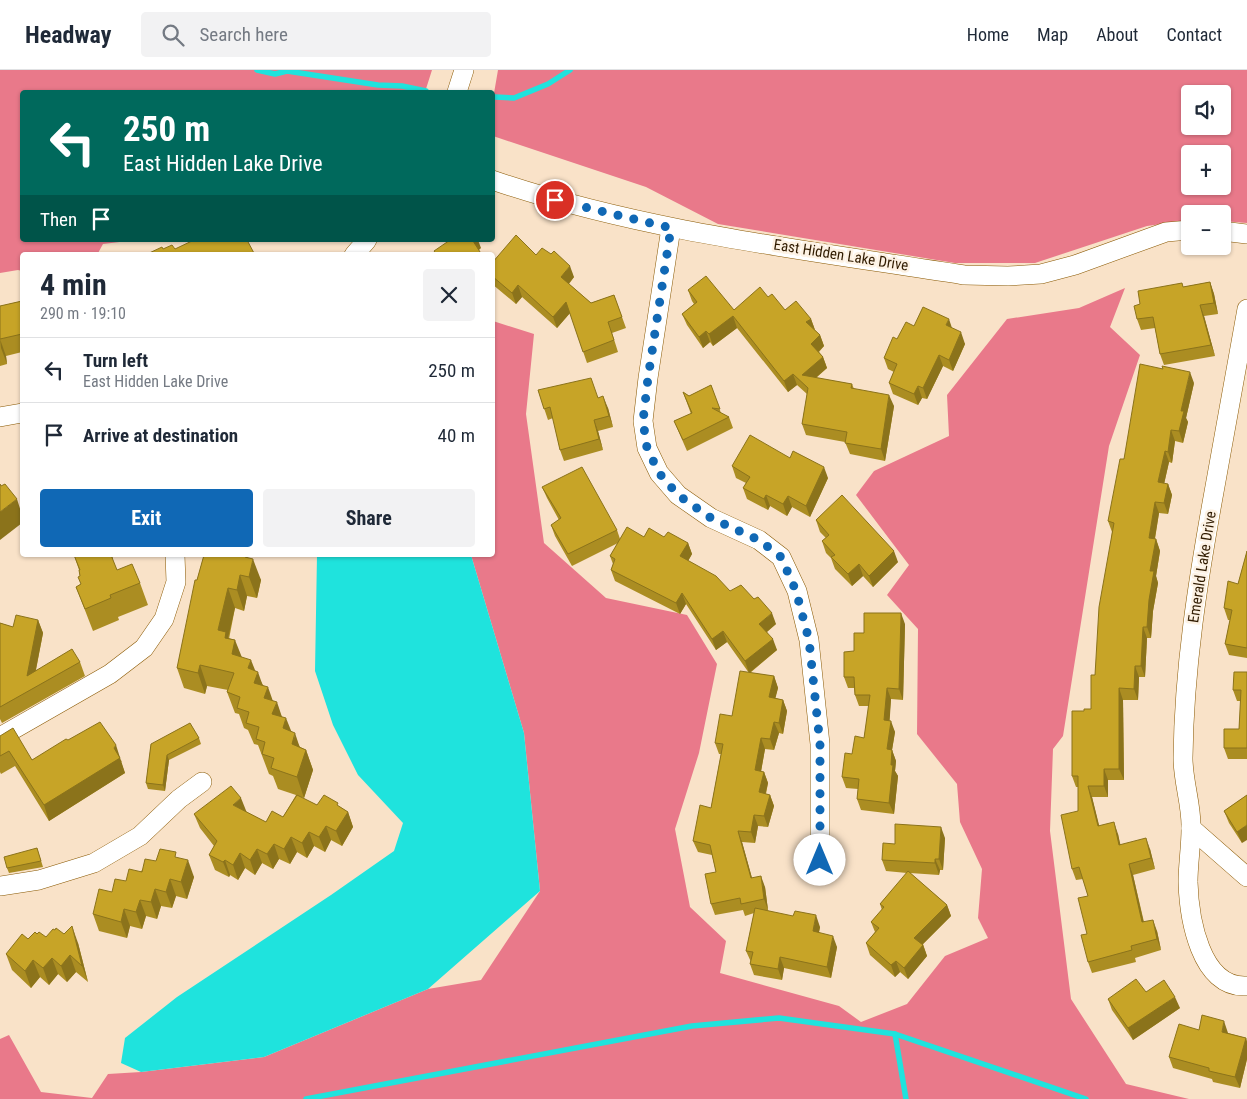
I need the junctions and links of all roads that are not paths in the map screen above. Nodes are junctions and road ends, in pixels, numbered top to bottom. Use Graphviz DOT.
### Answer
graph roads {
  1 [pos="464,70"];
  2 [pos="458,90"];
  3 [pos="495,181"];
  4 [pos="671,228"];
  5 [pos="1181,231"];
  6 [pos="1231,232"];
  7 [pos="1247,234"];
  8 [pos="365,242"];
  9 [pos="357,252"];
  10 [pos="1247,309"];
  11 [pos="20,413"];
  12 [pos="0,417"];
  13 [pos="175,557"];
  14 [pos="0,737"];
  15 [pos="202,782"];
  16 [pos="1192,828"];
  17 [pos="820,860"];
  18 [pos="1247,877"];
  19 [pos="0,886"];
  20 [pos="1247,986"];
  1 -- 2 [label="street"];
  3 -- 4 [label="street, East Hidden Lake Drive"];
  4 -- 5 [label="street, East Hidden Lake Drive"];
  4 -- 17 [label="street"];
  6 -- 7 [label="street"];
  8 -- 9 [label="street"];
  10 -- 16 [label="street, Emerald Lake Drive"];
  11 -- 12 [label="street"];
  13 -- 14 [label="street"];
  15 -- 19 [label="street"];
  16 -- 18 [label="street"];
  16 -- 20 [label="street, Emerald Lake Drive"];
}
